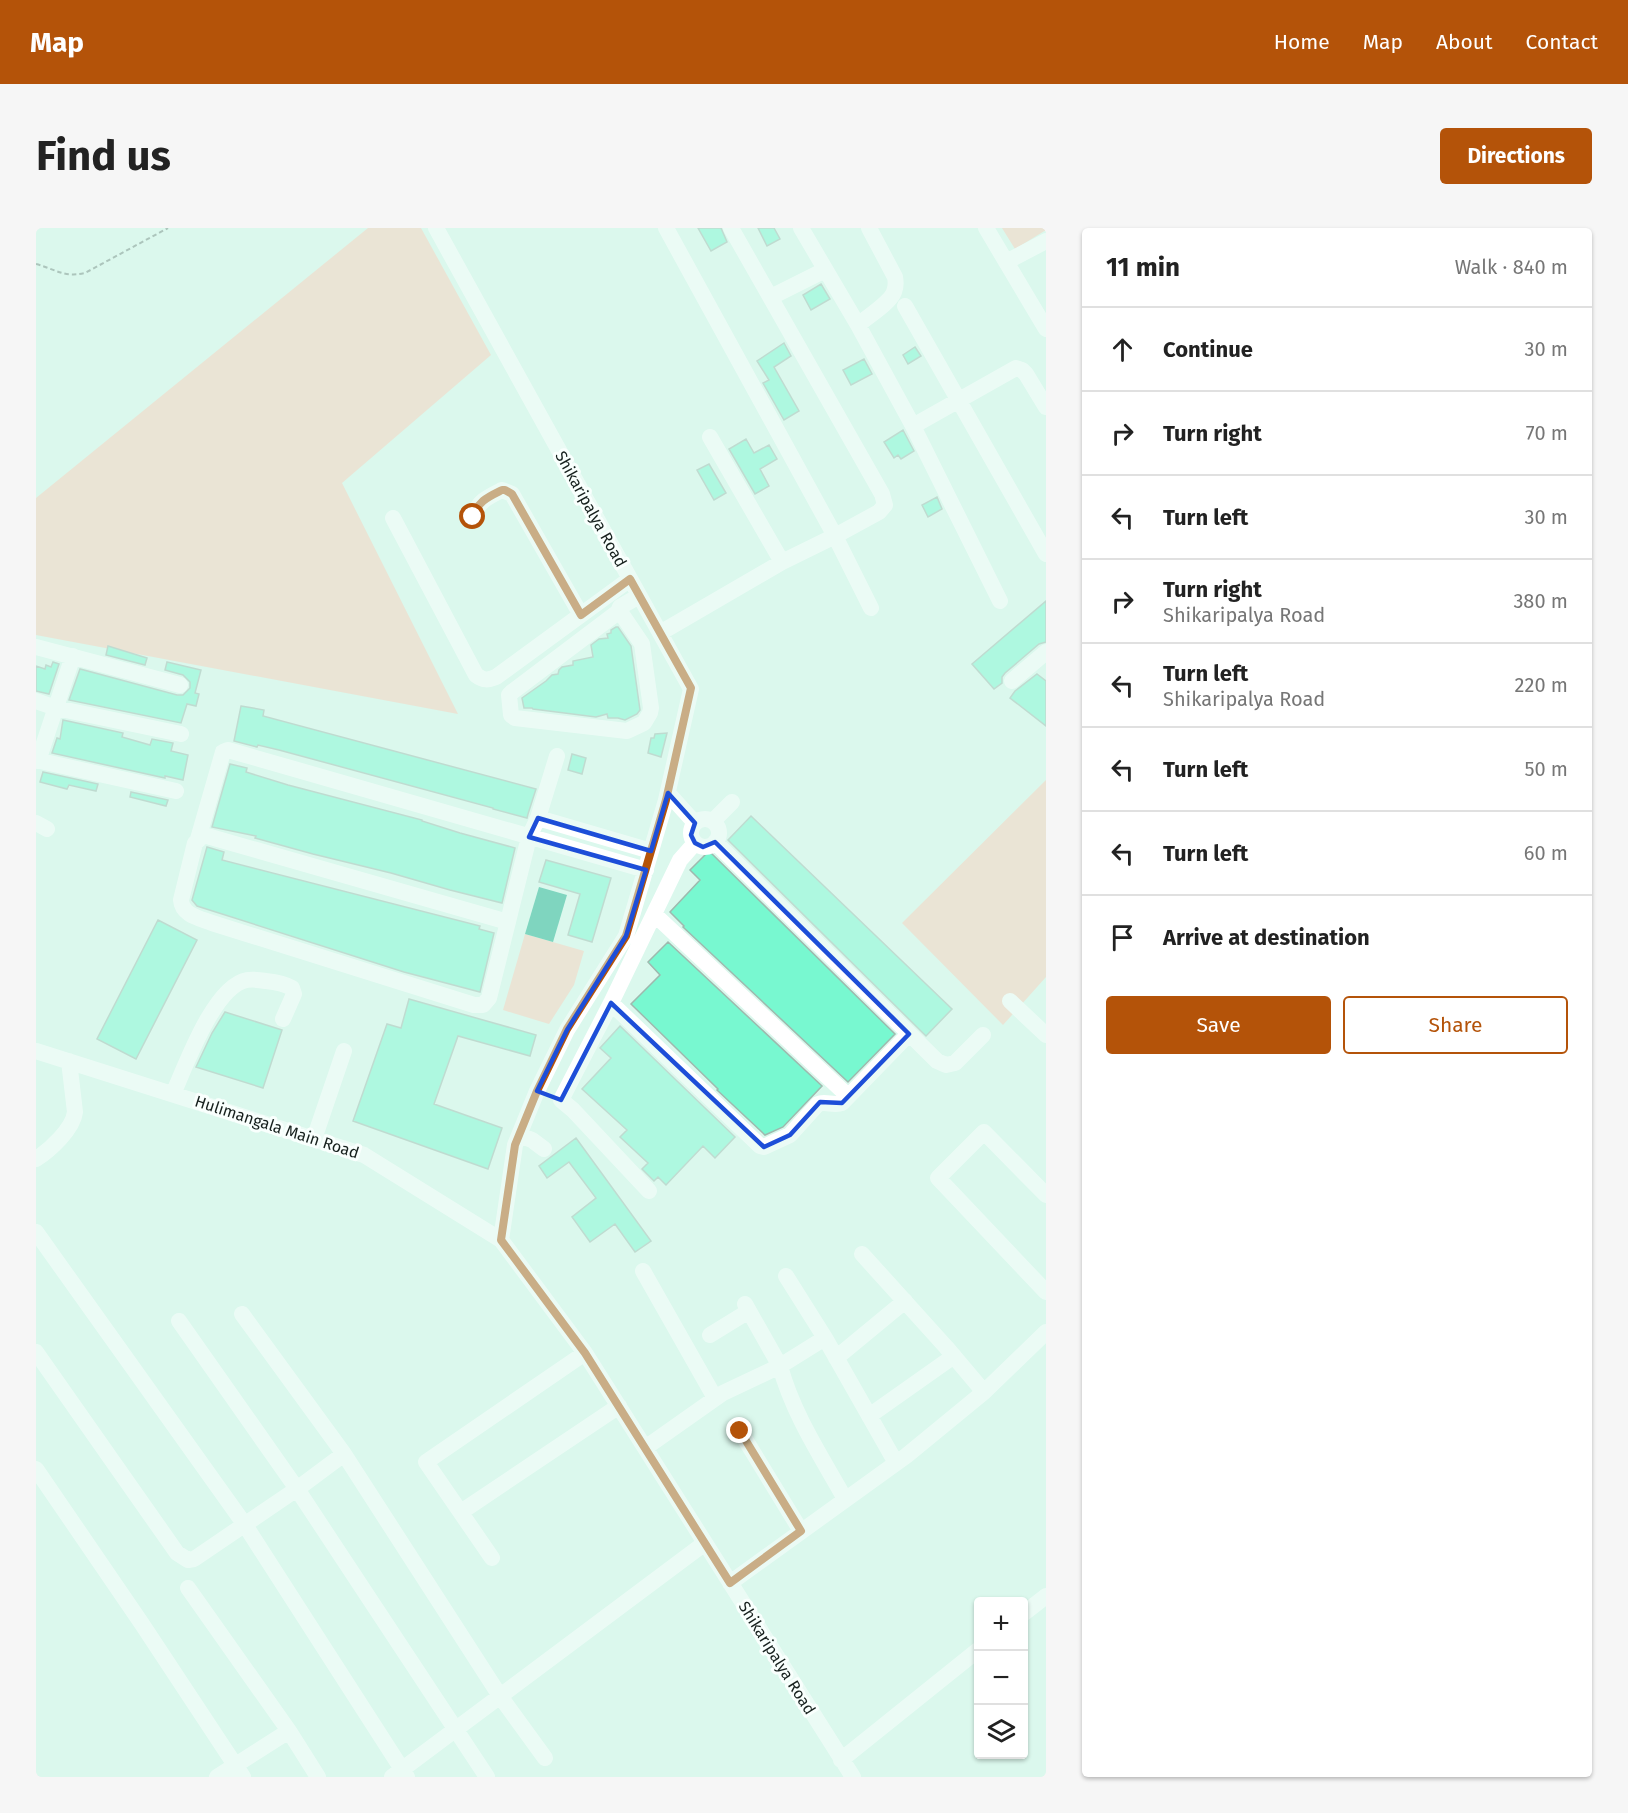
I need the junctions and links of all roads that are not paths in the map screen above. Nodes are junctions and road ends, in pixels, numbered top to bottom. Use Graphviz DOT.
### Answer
graph roads {
  1 [pos="436,228"];
  2 [pos="666,228"];
  3 [pos="731,228"];
  4 [pos="801,228"];
  5 [pos="869,228"];
  6 [pos="986,228"];
  7 [pos="1046,241"];
  8 [pos="1006,262"];
  9 [pos="825,270"];
  10 [pos="771,297"];
  11 [pos="905,306"];
  12 [pos="858,325"];
  13 [pos="1046,329"];
  14 [pos="958,399"];
  15 [pos="1046,407"];
  16 [pos="913,426"];
  17 [pos="710,437"];
  18 [pos="473,517"];
  19 [pos="393,518"];
  20 [pos="835,536"];
  21 [pos="1046,554"];
  22 [pos="782,562"];
  23 [pos="630,579"];
  24 [pos="642,601"];
  25 [pos="1000,601"];
  26 [pos="871,608"];
  27 [pos="620,614"];
  28 [pos="581,615"];
  29 [pos="660,633"];
  30 [pos="36,647"];
  31 [pos="1046,652"];
  32 [pos="73,656"];
  33 [pos="1012,681"];
  34 [pos="180,685"];
  35 [pos="36,701"];
  36 [pos="56,708"];
  37 [pos="182,734"];
  38 [pos="557,756"];
  39 [pos="37,760"];
  40 [pos="176,791"];
  41 [pos="668,793"];
  42 [pos="732,802"];
  43 [pos="538,818"];
  44 [pos="713,821"];
  45 [pos="695,823"];
  46 [pos="529,837"];
  47 [pos="198,839"];
  48 [pos="715,842"];
  49 [pos="695,843"];
  50 [pos="651,851"];
  51 [pos="646,870"];
  52 [pos="654,914"];
  53 [pos="508,922"];
  54 [pos="1010,1001"];
  55 [pos="611,1003"];
  56 [pos="284,1019"];
  57 [pos="909,1034"];
  58 [pos="983,1035"];
  59 [pos="1046,1035"];
  60 [pos="36,1051"];
  61 [pos="344,1051"];
  62 [pos="69,1061"];
  63 [pos="537,1091"];
  64 [pos="173,1094"];
  65 [pos="848,1096"];
  66 [pos="561,1100"];
  67 [pos="519,1136"];
  68 [pos="314,1139"];
  69 [pos="544,1149"];
  70 [pos="36,1159"];
  71 [pos="649,1191"];
  72 [pos="1046,1195"];
  73 [pos="36,1232"];
  74 [pos="501,1240"];
  75 [pos="862,1254"];
  76 [pos="643,1270"];
  77 [pos="786,1276"];
  78 [pos="1046,1292"];
  79 [pos="905,1301"];
  80 [pos="242,1314"];
  81 [pos="179,1321"];
  82 [pos="1046,1332"];
  83 [pos="710,1335"];
  84 [pos="825,1338"];
  85 [pos="36,1352"];
  86 [pos="585,1353"];
  87 [pos="954,1356"];
  88 [pos="836,1358"];
  89 [pos="780,1365"];
  90 [pos="984,1392"];
  91 [pos="715,1398"];
  92 [pos="619,1406"];
  93 [pos="869,1416"];
  94 [pos="740,1431"];
  95 [pos="645,1448"];
  96 [pos="344,1454"];
  97 [pos="896,1463"];
  98 [pos="36,1469"];
  99 [pos="297,1489"];
  100 [pos="845,1499"];
  101 [pos="461,1512"];
  102 [pos="245,1525"];
  103 [pos="801,1531"];
  104 [pos="705,1543"];
  105 [pos="492,1558"];
  106 [pos="730,1583"];
  107 [pos="188,1588"];
  108 [pos="1046,1596"];
  109 [pos="1028,1610"];
  110 [pos="977,1651"];
  111 [pos="500,1696"];
  112 [pos="455,1729"];
  113 [pos="289,1731"];
  114 [pos="544,1758"];
  115 [pos="842,1760"];
  116 [pos="239,1771"];
  117 [pos="400,1775"];
  118 [pos="851,1776"];
  119 [pos="217,1777"];
  120 [pos="318,1777"];
  121 [pos="487,1777"];
  1 -- 23 [label="street, Shikaripalya Road"];
  2 -- 20 [label="street"];
  3 -- 10 [label="street"];
  4 -- 9 [label="street"];
  5 -- 12 [label="street"];
  6 -- 8 [label="street"];
  7 -- 8 [label="street"];
  8 -- 13 [label="street"];
  9 -- 10 [label="street"];
  9 -- 12 [label="street"];
  10 -- 20 [label="street"];
  11 -- 14 [label="street"];
  12 -- 16 [label="street"];
  14 -- 15 [label="street"];
  14 -- 16 [label="street"];
  14 -- 21 [label="street"];
  16 -- 25 [label="street"];
  17 -- 22 [label="street"];
  18 -- 28 [label="street"];
  19 -- 28 [label="street"];
  20 -- 22 [label="street"];
  20 -- 26 [label="street"];
  22 -- 29 [label="street"];
  23 -- 24 [label="street, Shikaripalya Road"];
  23 -- 28 [label="street"];
  24 -- 27 [label="street"];
  24 -- 29 [label="street, Shikaripalya Road"];
  27 -- 27 [label="street"];
  29 -- 41 [label="street, Shikaripalya Road"];
  30 -- 32 [label="street"];
  31 -- 33 [label="street"];
  32 -- 34 [label="street"];
  32 -- 36 [label="street"];
  35 -- 36 [label="street"];
  36 -- 37 [label="street"];
  36 -- 39 [label="street"];
  38 -- 43 [label="street"];
  39 -- 40 [label="street"];
  41 -- 45 [label="street"];
  41 -- 50 [label="street, Shikaripalya Road"];
  42 -- 44 [label="street"];
  43 -- 46 [label="street"];
  43 -- 50 [label="street"];
  44 -- 45 [label="street"];
  44 -- 48 [label="street"];
  45 -- 49 [label="street"];
  46 -- 47 [label="street"];
  46 -- 51 [label="street"];
  46 -- 53 [label="street"];
  47 -- 53 [label="street"];
  47 -- 53 [label="street"];
  48 -- 49 [label="street"];
  48 -- 57 [label="street"];
  49 -- 52 [label="street"];
  50 -- 51 [label="street, Shikaripalya Road"];
  51 -- 63 [label="street, Shikaripalya Road"];
  52 -- 55 [label="street"];
  52 -- 65 [label="street"];
  54 -- 59 [label="street"];
  55 -- 65 [label="street"];
  55 -- 66 [label="street"];
  56 -- 64 [label="street"];
  57 -- 58 [label="street"];
  57 -- 65 [label="street"];
  60 -- 62 [label="street, Hulimangala Main Road"];
  61 -- 68 [label="street"];
  62 -- 64 [label="street, Hulimangala Main Road"];
  62 -- 70 [label="street"];
  63 -- 66 [label="street"];
  63 -- 67 [label="street, Shikaripalya Road"];
  64 -- 68 [label="street, Hulimangala Main Road"];
  66 -- 71 [label="street"];
  67 -- 69 [label="street"];
  67 -- 74 [label="street, Shikaripalya Road"];
  68 -- 74 [label="street, Hulimangala Main Road"];
  72 -- 78 [label="street"];
  73 -- 102 [label="street"];
  74 -- 86 [label="street, Shikaripalya Road"];
  75 -- 79 [label="street"];
  76 -- 91 [label="street"];
  77 -- 84 [label="street"];
  79 -- 87 [label="street"];
  79 -- 88 [label="street"];
  80 -- 96 [label="street"];
  81 -- 99 [label="street"];
  82 -- 90 [label="street"];
  83 -- 89 [label="street"];
  84 -- 88 [label="street"];
  84 -- 89 [label="street"];
  85 -- 102 [label="street"];
  86 -- 92 [label="street, Shikaripalya Road"];
  86 -- 101 [label="street"];
  87 -- 90 [label="street"];
  87 -- 93 [label="street"];
  88 -- 93 [label="street"];
  89 -- 91 [label="street"];
  89 -- 100 [label="street"];
  90 -- 97 [label="street"];
  91 -- 95 [label="street"];
  92 -- 95 [label="street, Shikaripalya Road"];
  92 -- 101 [label="street"];
  93 -- 97 [label="street"];
  94 -- 103 [label="street"];
  95 -- 104 [label="street, Shikaripalya Road"];
  96 -- 99 [label="street"];
  96 -- 111 [label="street"];
  97 -- 100 [label="street"];
  98 -- 116 [label="street"];
  99 -- 102 [label="street"];
  99 -- 112 [label="street"];
  100 -- 103 [label="street"];
  101 -- 105 [label="street"];
  102 -- 117 [label="street"];
  103 -- 106 [label="street"];
  104 -- 106 [label="street, Shikaripalya Road"];
  104 -- 111 [label="street"];
  106 -- 115 [label="street, Shikaripalya Road"];
  107 -- 113 [label="street"];
  108 -- 109 [label="street"];
  110 -- 115 [label="street"];
  111 -- 112 [label="street"];
  111 -- 114 [label="street"];
  112 -- 117 [label="street"];
  112 -- 121 [label="street"];
  113 -- 116 [label="street"];
  113 -- 120 [label="street"];
  115 -- 118 [label="street, Shikaripalya Road"];
  116 -- 119 [label="street"];
}
